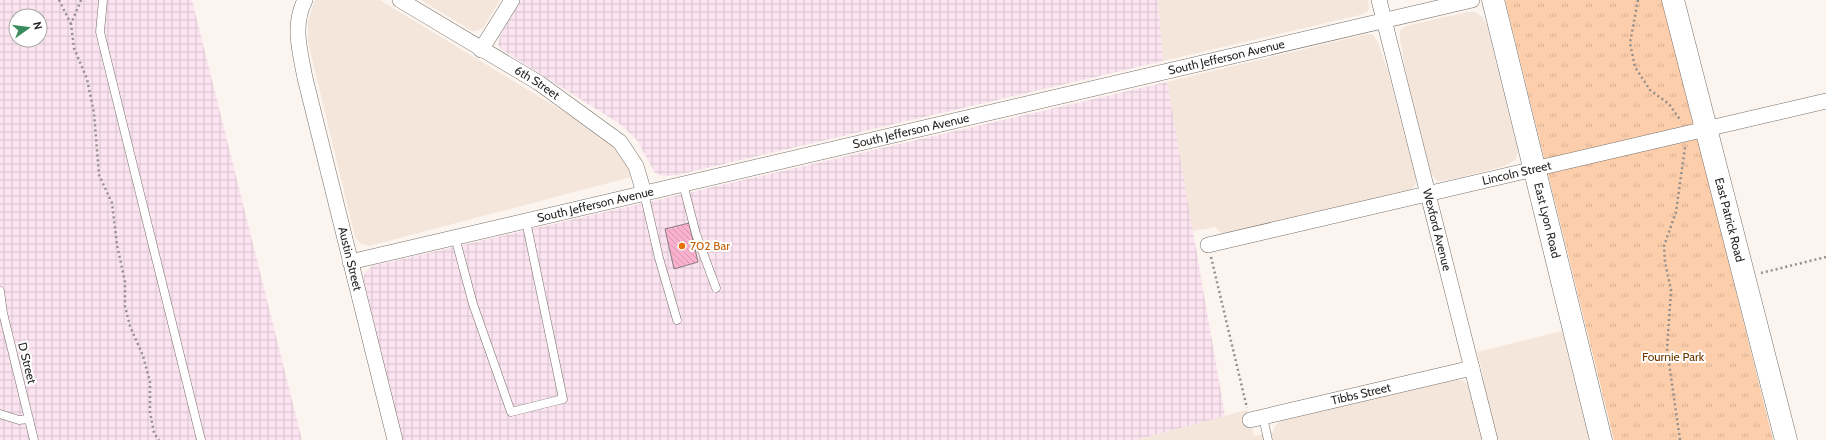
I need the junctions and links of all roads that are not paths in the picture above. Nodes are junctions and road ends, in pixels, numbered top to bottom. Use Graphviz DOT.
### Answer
graph roads {
  1 [pos="103,0"];
  2 [pos="305,0"];
  3 [pos="400,0"];
  4 [pos="512,0"];
  5 [pos="1379,0"];
  6 [pos="1472,0"];
  7 [pos="1493,0"];
  8 [pos="1673,0"];
  9 [pos="1384,20"];
  10 [pos="481,50"];
  11 [pos="1826,101"];
  12 [pos="1706,129"];
  13 [pos="1535,169"];
  14 [pos="683,184"];
  15 [pos="644,193"];
  16 [pos="1429,194"];
  17 [pos="526,221"];
  18 [pos="455,237"];
  19 [pos="1208,245"];
  20 [pos="350,262"];
  21 [pos="716,288"];
  22 [pos="0,291"];
  23 [pos="676,320"];
  24 [pos="1472,368"];
  25 [pos="0,414"];
  26 [pos="29,418"];
  27 [pos="1257,418"];
  28 [pos="34,440"];
  29 [pos="201,440"];
  30 [pos="395,440"];
  31 [pos="1268,440"];
  32 [pos="1490,440"];
  33 [pos="1601,440"];
  34 [pos="1786,440"];
  1 -- 29 [label="lane"];
  2 -- 20 [label="street, Austin Street"];
  3 -- 10 [label="street, 6th Street"];
  4 -- 10 [label="street"];
  5 -- 9 [label="street, Wexford Avenue"];
  6 -- 9 [label="street, South Jefferson Avenue"];
  7 -- 13 [label="highway, East Lyon Road"];
  8 -- 12 [label="highway, East Patrick Road"];
  9 -- 14 [label="street, South Jefferson Avenue"];
  9 -- 16 [label="street, Wexford Avenue"];
  10 -- 15 [label="street, 6th Street"];
  11 -- 12 [label="street, Lincoln Street"];
  12 -- 13 [label="street, Lincoln Street"];
  12 -- 34 [label="highway, East Patrick Road"];
  13 -- 16 [label="street, Lincoln Street"];
  13 -- 33 [label="highway, East Lyon Road"];
  14 -- 15 [label="street, South Jefferson Avenue"];
  14 -- 21 [label="lane"];
  15 -- 17 [label="street, South Jefferson Avenue"];
  15 -- 23 [label="lane"];
  16 -- 19 [label="street, Lincoln Street"];
  16 -- 24 [label="street, Wexford Avenue"];
  17 -- 18 [label="street, South Jefferson Avenue"];
  17 -- 18 [label="lane"];
  18 -- 20 [label="street, South Jefferson Avenue"];
  20 -- 30 [label="street, Austin Street"];
  22 -- 26 [label="lane, D Street"];
  24 -- 27 [label="street, Tibbs Street"];
  24 -- 32 [label="street, Wexford Avenue"];
  25 -- 26 [label="lane"];
  26 -- 28 [label="lane, D Street"];
  27 -- 31 [label="lane"];
}
